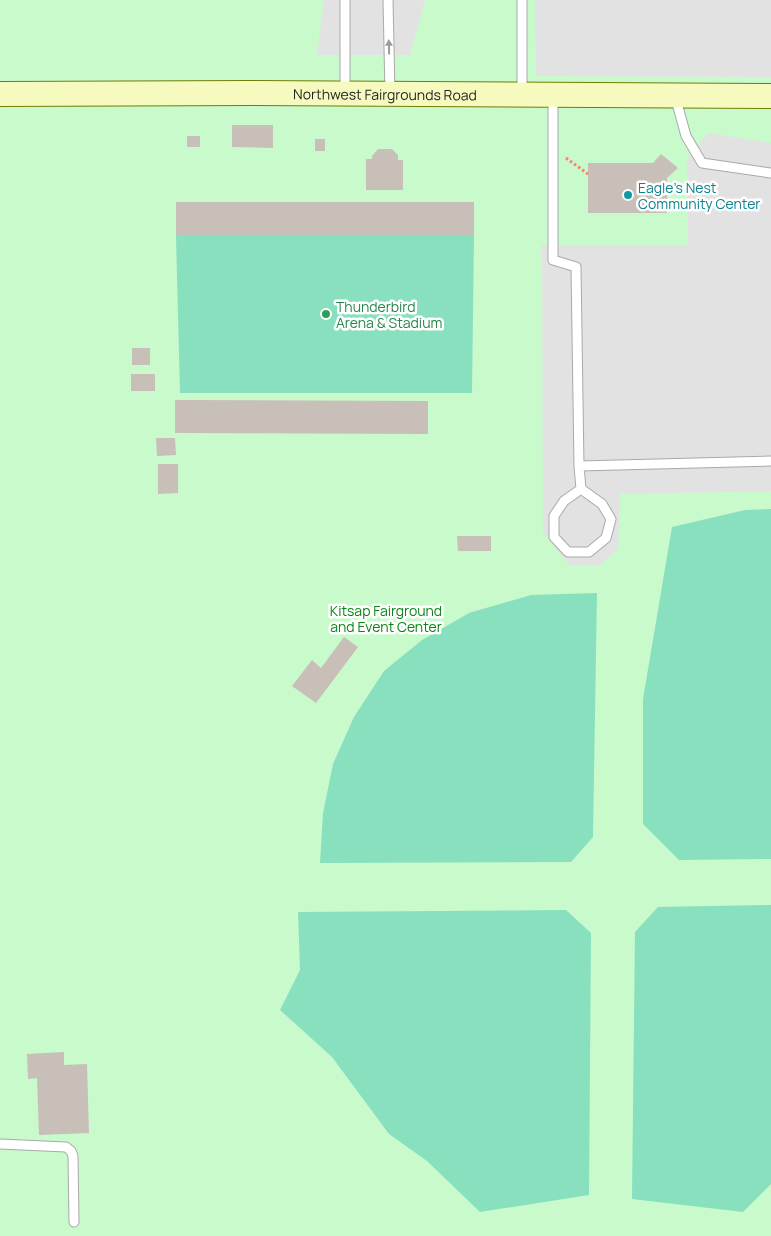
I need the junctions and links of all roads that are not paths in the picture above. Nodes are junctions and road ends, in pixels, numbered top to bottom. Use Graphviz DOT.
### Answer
graph roads {
  1 [pos="345,0"];
  2 [pos="388,0"];
  3 [pos="522,0"];
  4 [pos="0,94"];
  5 [pos="345,94"];
  6 [pos="390,94"];
  7 [pos="522,94"];
  8 [pos="553,95"];
  9 [pos="675,96"];
  10 [pos="771,96"];
  11 [pos="771,173"];
  12 [pos="771,461"];
  13 [pos="580,466"];
  14 [pos="581,489"];
  15 [pos="0,1144"];
  16 [pos="74,1222"];
  1 -- 5 [label="lane"];
  6 -- 2 [label="lane, one-way"];
  3 -- 7 [label="lane"];
  4 -- 5 [label="main road, Northwest Fairgrounds Road"];
  5 -- 6 [label="main road, Northwest Fairgrounds Road"];
  6 -- 7 [label="main road, Northwest Fairgrounds Road"];
  7 -- 8 [label="main road, Northwest Fairgrounds Road"];
  8 -- 9 [label="main road, Northwest Fairgrounds Road"];
  8 -- 13 [label="lane"];
  9 -- 10 [label="main road, Northwest Fairgrounds Road"];
  9 -- 11 [label="lane"];
  12 -- 13 [label="lane"];
  13 -- 14 [label="lane"];
  14 -- 14 [label="lane"];
  15 -- 16 [label="lane"];
}
